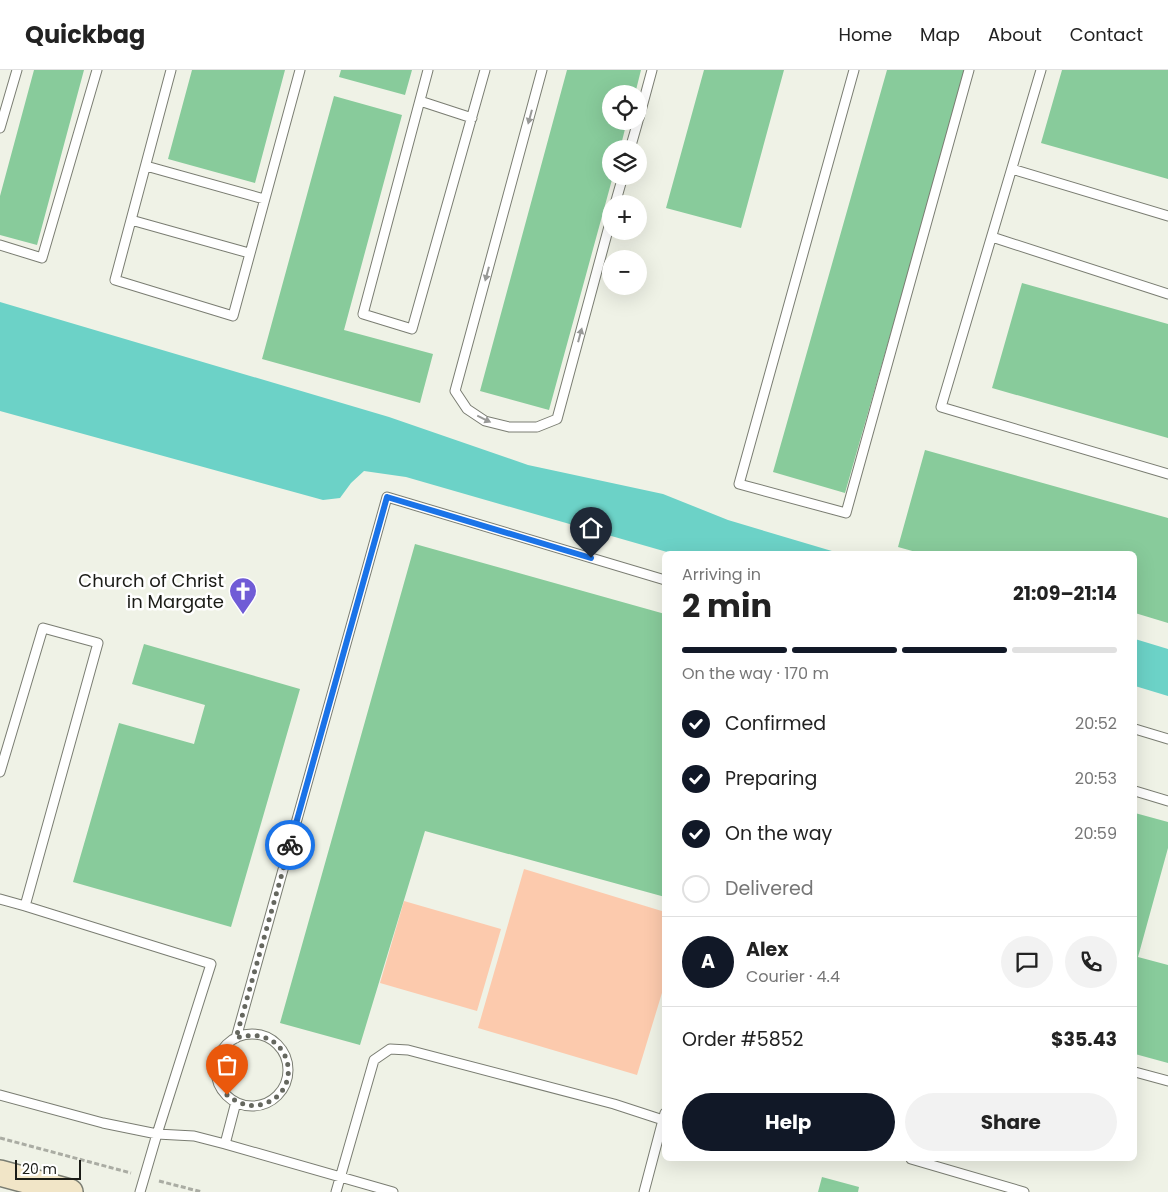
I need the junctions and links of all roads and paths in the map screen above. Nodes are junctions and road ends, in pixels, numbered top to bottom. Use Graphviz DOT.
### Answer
graph roads {
  1 [pos="17,70"];
  2 [pos="97,70"];
  3 [pos="171,70"];
  4 [pos="300,70"];
  5 [pos="428,70"];
  6 [pos="485,70"];
  7 [pos="542,70"];
  8 [pos="652,70"];
  9 [pos="854,70"];
  10 [pos="969,70"];
  11 [pos="1042,70"];
  12 [pos="647,88"];
  13 [pos="420,102"];
  14 [pos="472,118"];
  15 [pos="0,128"];
  16 [pos="146,166"];
  17 [pos="1012,169"];
  18 [pos="264,199"];
  19 [pos="1168,216"];
  20 [pos="132,220"];
  21 [pos="992,237"];
  22 [pos="605,240"];
  23 [pos="0,245"];
  24 [pos="249,253"];
  25 [pos="1168,294"];
  26 [pos="1168,474"];
  27 [pos="662,579"];
  28 [pos="1137,730"];
  29 [pos="1168,739"];
  30 [pos="0,772"];
  31 [pos="1137,792"];
  32 [pos="1168,801"];
  33 [pos="0,899"];
  34 [pos="25,906"];
  35 [pos="236,1038"];
  36 [pos="1137,1073"];
  37 [pos="1168,1081"];
  38 [pos="0,1096"];
  39 [pos="236,1102"];
  40 [pos="662,1116"];
  41 [pos="662,1124"];
  42 [pos="157,1134"];
  43 [pos="0,1138"];
  44 [pos="225,1144"];
  45 [pos="918,1161"];
  46 [pos="0,1173"];
  47 [pos="144,1177"];
  48 [pos="340,1178"];
  49 [pos="70,1192"];
  50 [pos="140,1192"];
  51 [pos="202,1192"];
  52 [pos="336,1192"];
  53 [pos="392,1192"];
  54 [pos="644,1192"];
  55 [pos="1024,1192"];
  1 -- 15 [label="lane"];
  2 -- 23 [label="lane"];
  3 -- 16 [label="lane"];
  4 -- 18 [label="lane"];
  5 -- 13 [label="lane"];
  6 -- 14 [label="lane"];
  7 -- 22 [label="lane, one-way"];
  8 -- 12 [label="lane"];
  9 -- 10 [label="lane"];
  11 -- 17 [label="lane"];
  13 -- 14 [label="lane"];
  13 -- 14 [label="lane"];
  16 -- 18 [label="lane"];
  16 -- 20 [label="lane"];
  17 -- 19 [label="lane"];
  17 -- 21 [label="lane"];
  18 -- 24 [label="lane"];
  20 -- 24 [label="lane"];
  20 -- 24 [label="lane"];
  21 -- 25 [label="lane"];
  21 -- 26 [label="lane"];
  27 -- 35 [label="lane"];
  28 -- 29 [label="lane"];
  30 -- 34 [label="lane"];
  31 -- 32 [label="lane"];
  33 -- 34 [label="lane"];
  34 -- 42 [label="lane"];
  35 -- 39 [label="lane"];
  35 -- 39 [label="lane"];
  36 -- 37 [label="lane"];
  38 -- 42 [label="lane"];
  39 -- 44 [label="lane"];
  40 -- 48 [label="lane"];
  41 -- 54 [label="lane"];
  42 -- 44 [label="lane"];
  42 -- 47 [label="lane"];
  43 -- 47 [label="path"];
  44 -- 48 [label="lane"];
  45 -- 55 [label="lane"];
  46 -- 49 [label="main road"];
  47 -- 50 [label="lane"];
  47 -- 51 [label="path"];
  48 -- 52 [label="lane"];
  48 -- 53 [label="lane"];
}
